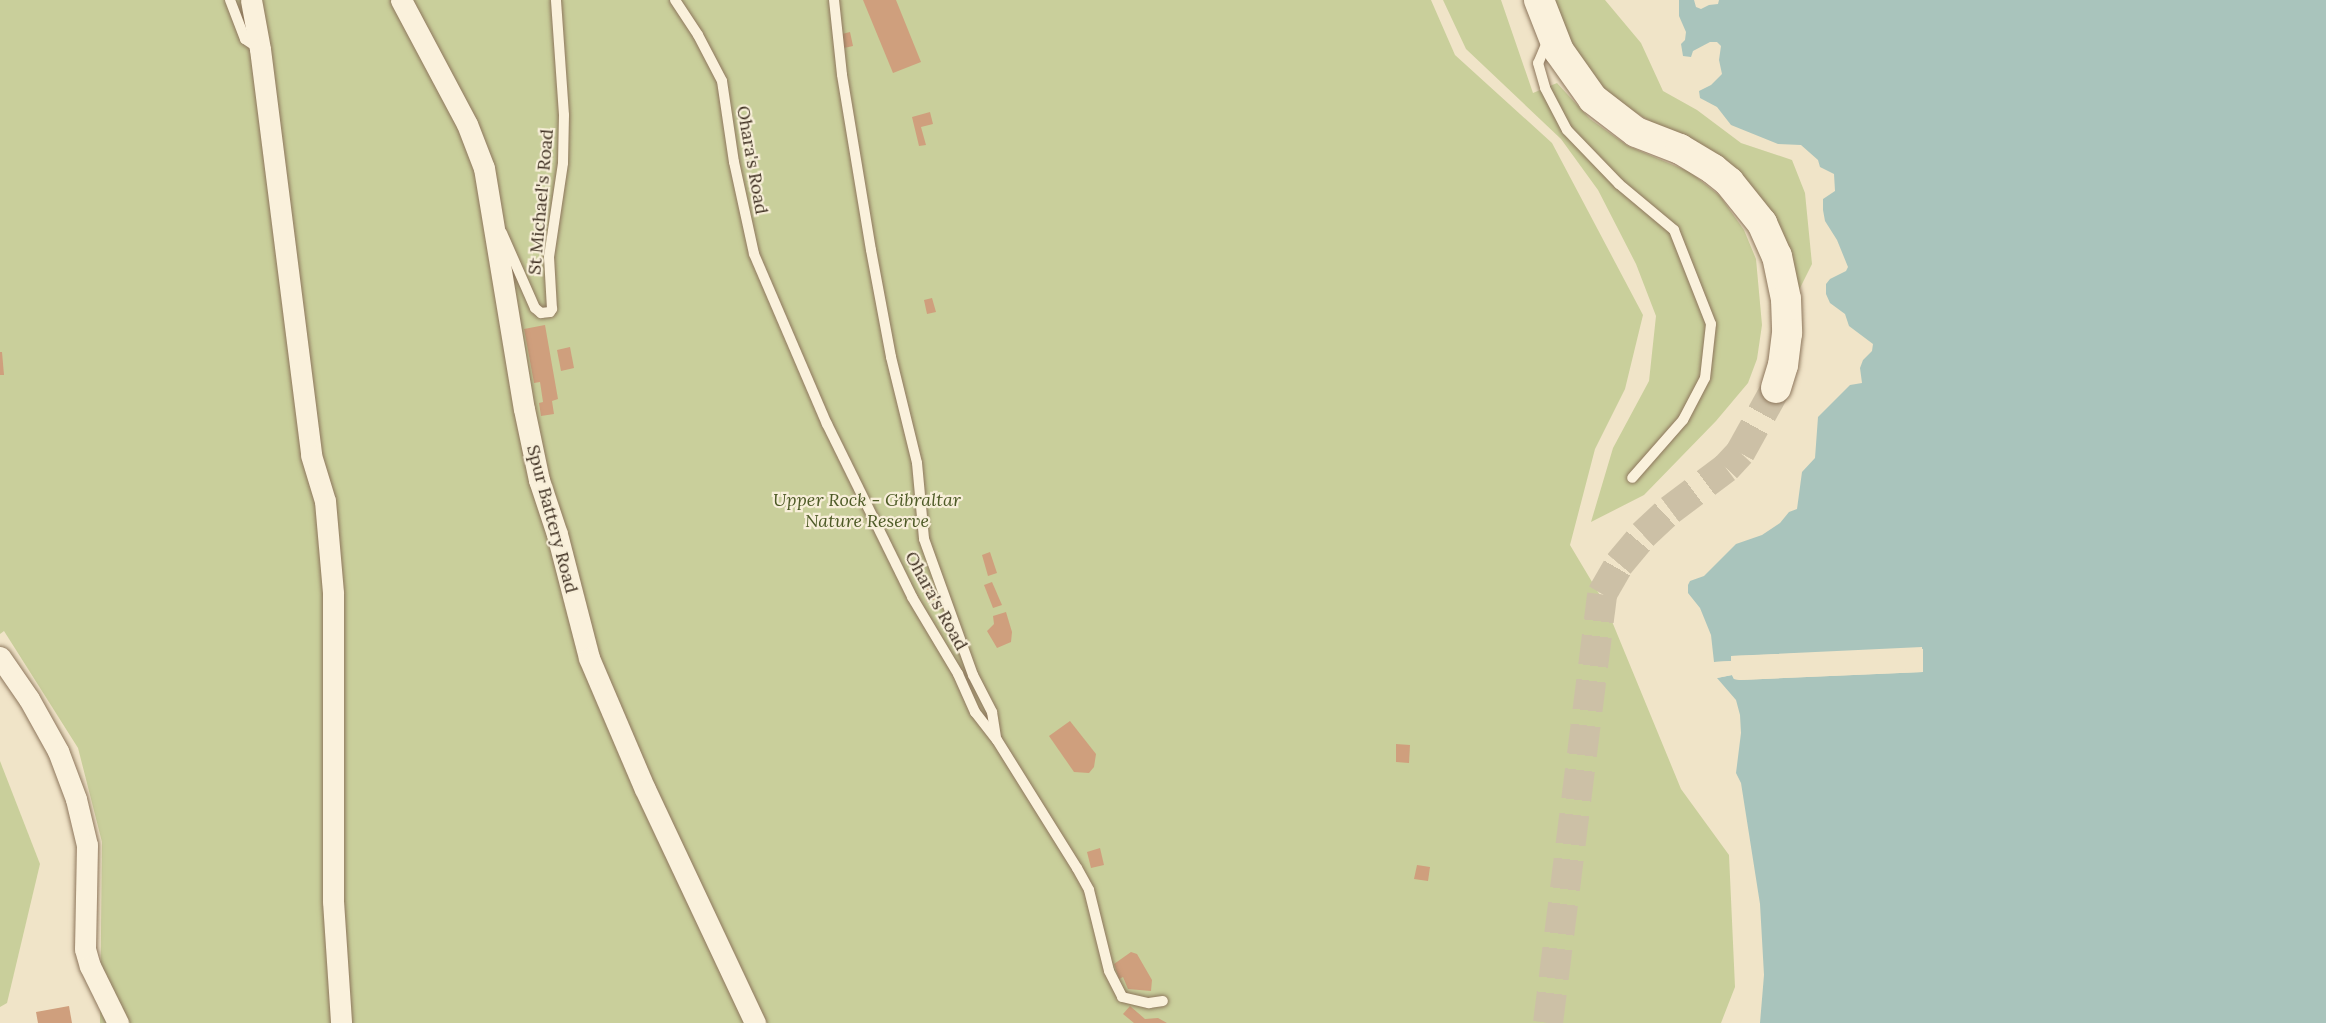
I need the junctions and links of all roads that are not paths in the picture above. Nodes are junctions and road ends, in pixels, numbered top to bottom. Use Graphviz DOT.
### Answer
graph roads {
  1 [pos="230,0"];
  2 [pos="251,0"];
  3 [pos="401,0"];
  4 [pos="556,0"];
  5 [pos="675,0"];
  6 [pos="834,0"];
  7 [pos="1539,0"];
  8 [pos="1551,32"];
  9 [pos="260,49"];
  10 [pos="490,205"];
  11 [pos="1776,388"];
  12 [pos="1632,478"];
  13 [pos="0,657"];
  14 [pos="997,740"];
  15 [pos="1163,1001"];
  16 [pos="118,1023"];
  17 [pos="341,1023"];
  18 [pos="755,1023"];
  1 -- 9 [label="lane"];
  2 -- 9 [label="street"];
  3 -- 10 [label="street, Spur Battery Road"];
  4 -- 10 [label="lane, St Michael's Road"];
  5 -- 14 [label="lane, Ohara's Road"];
  6 -- 14 [label="lane"];
  7 -- 8 [label="main road"];
  8 -- 11 [label="main road"];
  8 -- 12 [label="lane"];
  9 -- 17 [label="street"];
  10 -- 18 [label="street, Spur Battery Road"];
  13 -- 16 [label="street"];
  14 -- 15 [label="lane, Ohara's Road"];
}
